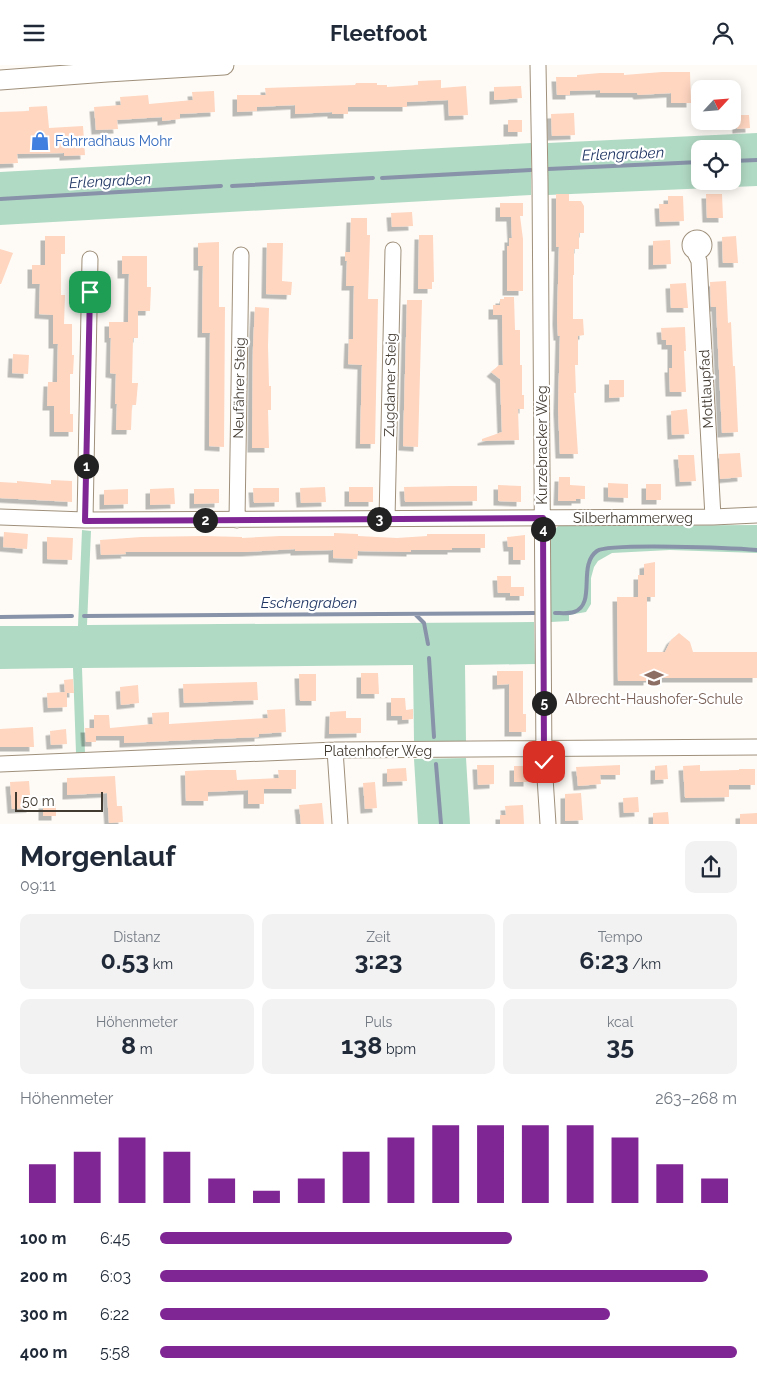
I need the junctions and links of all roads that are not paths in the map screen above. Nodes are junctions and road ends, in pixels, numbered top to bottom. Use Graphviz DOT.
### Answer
graph roads {
  1 [pos="224,65"];
  2 [pos="538,65"];
  3 [pos="173,67"];
  4 [pos="107,68"];
  5 [pos="0,80"];
  6 [pos="393,250"];
  7 [pos="698,254"];
  8 [pos="241,255"];
  9 [pos="90,259"];
  10 [pos="757,515"];
  11 [pos="0,517"];
  12 [pos="713,517"];
  13 [pos="543,518"];
  14 [pos="387,519"];
  15 [pos="237,520"];
  16 [pos="85,521"];
  17 [pos="757,747"];
  18 [pos="544,749"];
  19 [pos="336,750"];
  20 [pos="0,764"];
  21 [pos="340,824"];
  22 [pos="548,824"];
  1 -- 3 [label="main road"];
  2 -- 13 [label="street, Kurzebracker Weg"];
  3 -- 4 [label="main road"];
  4 -- 5 [label="main road"];
  6 -- 14 [label="street, Zugdamer Steig"];
  7 -- 12 [label="street, Mottlaupfad"];
  8 -- 15 [label="street, Neufährer Steig"];
  9 -- 16 [label="street"];
  10 -- 12 [label="street, Silberhammerweg"];
  11 -- 16 [label="street, Silberhammerweg"];
  12 -- 13 [label="street, Silberhammerweg"];
  13 -- 14 [label="street, Silberhammerweg"];
  13 -- 18 [label="street, Kurzebracker Weg"];
  14 -- 15 [label="street, Silberhammerweg"];
  15 -- 16 [label="street, Silberhammerweg"];
  17 -- 18 [label="street, Platenhofer Weg"];
  18 -- 19 [label="street, Platenhofer Weg"];
  18 -- 22 [label="street, Kurzebracker Weg"];
  19 -- 20 [label="street, Platenhofer Weg"];
  19 -- 21 [label="street"];
}
